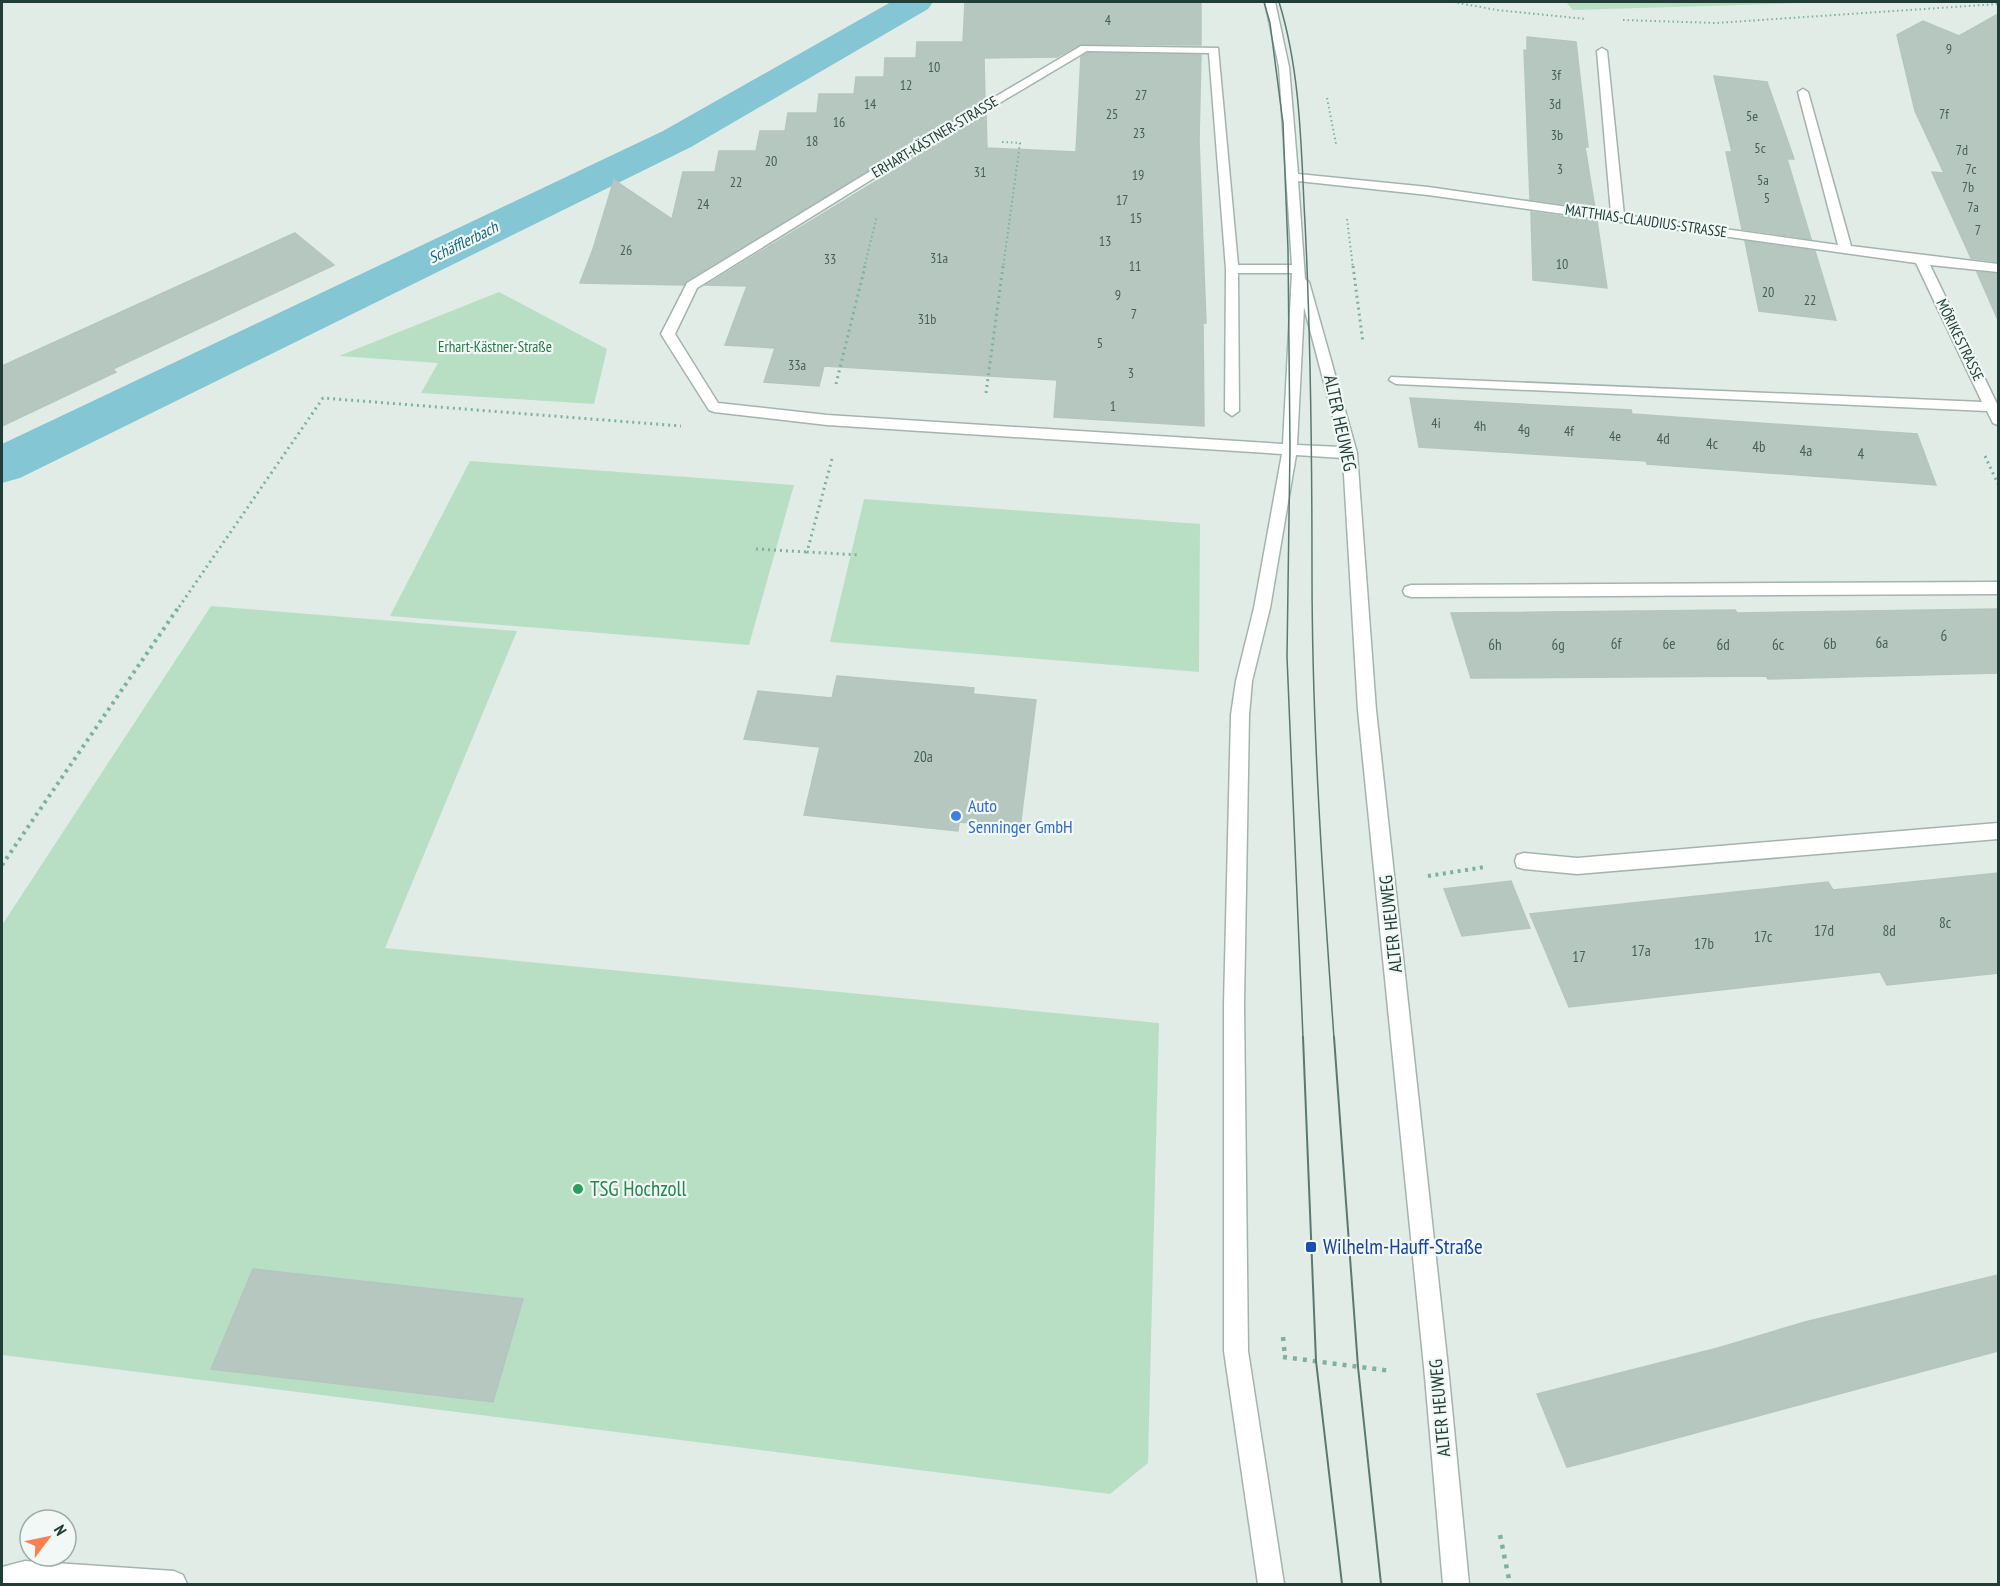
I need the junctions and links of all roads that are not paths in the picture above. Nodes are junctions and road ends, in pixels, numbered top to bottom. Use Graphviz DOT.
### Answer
graph roads {
  1 [pos="1270,2"];
  2 [pos="1602,51"];
  3 [pos="1803,92"];
  4 [pos="1293,177"];
  5 [pos="1618,218"];
  6 [pos="1845,249"];
  7 [pos="1921,260"];
  8 [pos="1998,268"];
  9 [pos="1232,269"];
  10 [pos="1299,269"];
  11 [pos="1396,380"];
  12 [pos="1232,411"];
  13 [pos="1995,413"];
  14 [pos="1290,447"];
  15 [pos="1350,453"];
  16 [pos="1998,588"];
  17 [pos="1411,591"];
  18 [pos="1998,831"];
  19 [pos="1524,861"];
  20 [pos="2,1580"];
  21 [pos="174,1584"];
  22 [pos="1271,1584"];
  23 [pos="1456,1584"];
  1 -- 4 [label="street, ALTER HEUWEG"];
  2 -- 5 [label="street"];
  3 -- 6 [label="street"];
  4 -- 5 [label="street, MATTHIAS-CLAUDIUS-STRASSE"];
  4 -- 10 [label="street, ALTER HEUWEG"];
  5 -- 6 [label="street, MATTHIAS-CLAUDIUS-STRASSE"];
  6 -- 7 [label="street, MATTHIAS-CLAUDIUS-STRASSE"];
  7 -- 8 [label="street, MATTHIAS-CLAUDIUS-STRASSE"];
  7 -- 13 [label="street, MÖRIKESTRASSE"];
  9 -- 10 [label="street"];
  9 -- 12 [label="street, ERHART-KÄSTNER-STRASSE"];
  9 -- 14 [label="street, ERHART-KÄSTNER-STRASSE"];
  10 -- 14 [label="street, ALTER HEUWEG"];
  10 -- 15 [label="street, ALTER HEUWEG"];
  11 -- 13 [label="street"];
  14 -- 15 [label="street"];
  14 -- 22 [label="street, ALTER HEUWEG"];
  15 -- 23 [label="street, ALTER HEUWEG"];
  16 -- 17 [label="street"];
  18 -- 19 [label="street"];
  20 -- 21 [label="street"];
}
